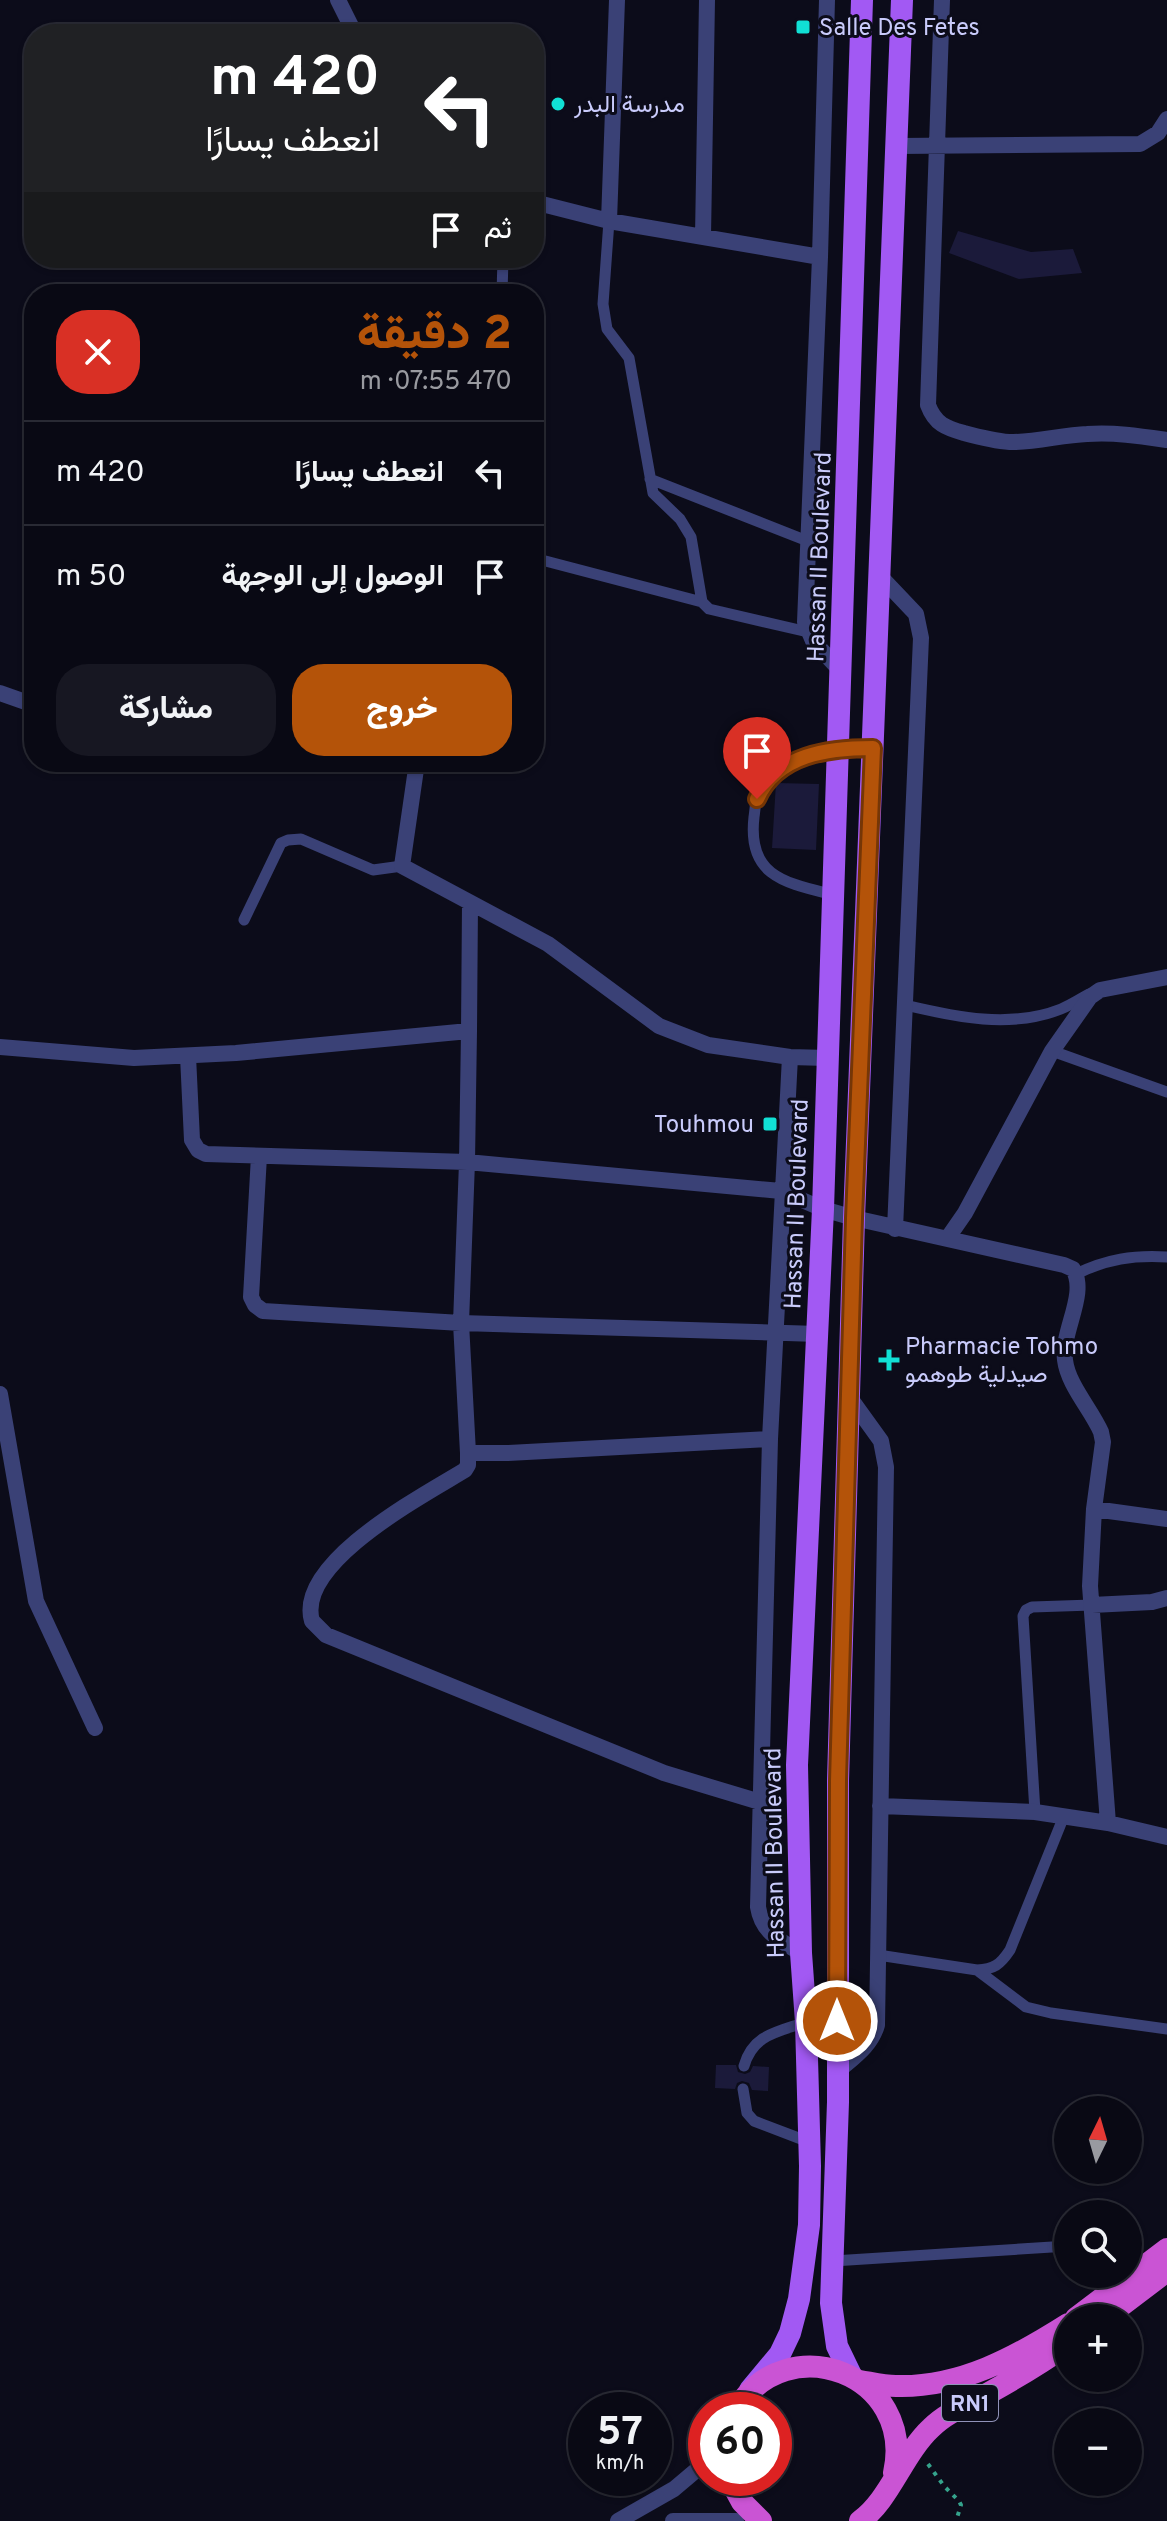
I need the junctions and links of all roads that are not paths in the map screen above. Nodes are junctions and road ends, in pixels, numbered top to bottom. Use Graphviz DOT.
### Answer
graph roads {
  1 [pos="338,0"];
  2 [pos="617,0"];
  3 [pos="707,0"];
  4 [pos="827,0"];
  5 [pos="862,0"];
  6 [pos="902,0"];
  7 [pos="942,0"];
  8 [pos="350,24"];
  9 [pos="1167,119"];
  10 [pos="936,145"];
  11 [pos="897,146"];
  12 [pos="544,205"];
  13 [pos="609,221"];
  14 [pos="703,236"];
  15 [pos="820,257"];
  16 [pos="1167,440"];
  17 [pos="650,479"];
  18 [pos="810,542"];
  19 [pos="544,561"];
  20 [pos="878,574"];
  21 [pos="702,602"];
  22 [pos="808,632"];
  23 [pos="841,671"];
  24 [pos="0,693"];
  25 [pos="24,701"];
  26 [pos="839,748"];
  27 [pos="873,748"];
  28 [pos="416,772"];
  29 [pos="402,866"];
  30 [pos="834,895"];
  31 [pos="470,903"];
  32 [pos="244,920"];
  33 [pos="1167,977"];
  34 [pos="1100,990"];
  35 [pos="905,1005"];
  36 [pos="469,1031"];
  37 [pos="0,1047"];
  38 [pos="1052,1051"];
  39 [pos="188,1056"];
  40 [pos="790,1057"];
  41 [pos="827,1058"];
  42 [pos="1167,1092"];
  43 [pos="259,1156"];
  44 [pos="467,1162"];
  45 [pos="781,1191"];
  46 [pos="823,1209"];
  47 [pos="854,1218"];
  48 [pos="895,1229"];
  49 [pos="947,1239"];
  50 [pos="1167,1257"];
  51 [pos="1076,1274"];
  52 [pos="461,1323"];
  53 [pos="775,1333"];
  54 [pos="818,1334"];
  55 [pos="0,1394"];
  56 [pos="850,1398"];
  57 [pos="770,1439"];
  58 [pos="468,1453"];
  59 [pos="1094,1509"];
  60 [pos="1167,1519"];
  61 [pos="1167,1598"];
  62 [pos="1092,1605"];
  63 [pos="95,1728"];
  64 [pos="760,1802"];
  65 [pos="880,1806"];
  66 [pos="1035,1812"];
  67 [pos="1064,1816"];
  68 [pos="1108,1823"];
  69 [pos="1167,1837"];
  70 [pos="801,1953"];
  71 [pos="878,1955"];
  72 [pos="977,1970"];
  73 [pos="806,2022"];
  74 [pos="1167,2029"];
  75 [pos="744,2066"];
  76 [pos="838,2071"];
  77 [pos="743,2089"];
  78 [pos="809,2142"];
  79 [pos="1054,2247"];
  80 [pos="1167,2249"];
  81 [pos="833,2261"];
  82 [pos="1142,2266"];
  83 [pos="1167,2271"];
  84 [pos="1113,2288"];
  85 [pos="1093,2304"];
  86 [pos="1123,2304"];
  87 [pos="1054,2332"];
  88 [pos="1054,2354"];
  89 [pos="855,2378"];
  90 [pos="749,2392"];
  91 [pos="752,2392"];
  92 [pos="688,2477"];
  93 [pos="891,2482"];
  94 [pos="739,2496"];
  95 [pos="863,2520"];
  96 [pos="618,2521"];
  97 [pos="673,2521"];
  98 [pos="736,2521"];
  99 [pos="761,2521"];
  1 -- 8 [label="street"];
  2 -- 13 [label="street"];
  3 -- 14 [label="street"];
  4 -- 15 [label="street"];
  5 -- 23 [label="main road, Hassan II Boulevard"];
  6 -- 11 [label="main road"];
  7 -- 10 [label="street"];
  9 -- 10 [label="street"];
  10 -- 11 [label="street"];
  10 -- 16 [label="street"];
  11 -- 20 [label="main road"];
  12 -- 13 [label="street"];
  13 -- 14 [label="street"];
  13 -- 17 [label="lane"];
  14 -- 15 [label="street"];
  15 -- 18 [label="street"];
  17 -- 18 [label="lane"];
  17 -- 21 [label="lane"];
  18 -- 22 [label="street"];
  19 -- 21 [label="lane"];
  20 -- 27 [label="main road"];
  20 -- 35 [label="street"];
  21 -- 22 [label="lane"];
  22 -- 23 [label="street"];
  23 -- 26 [label="main road, Hassan II Boulevard"];
  24 -- 25 [label="street"];
  26 -- 27 [label="lane"];
  26 -- 30 [label="main road, Hassan II Boulevard"];
  26 -- 30 [label="lane"];
  27 -- 47 [label="main road"];
  28 -- 29 [label="street"];
  29 -- 31 [label="street"];
  29 -- 32 [label="lane"];
  30 -- 41 [label="main road, Hassan II Boulevard"];
  31 -- 36 [label="street"];
  31 -- 40 [label="street"];
  33 -- 34 [label="street"];
  34 -- 35 [label="lane"];
  34 -- 38 [label="street"];
  35 -- 48 [label="street"];
  36 -- 39 [label="street"];
  36 -- 44 [label="street"];
  37 -- 39 [label="street"];
  38 -- 42 [label="lane"];
  38 -- 49 [label="street"];
  39 -- 43 [label="street"];
  40 -- 41 [label="street"];
  40 -- 45 [label="street"];
  41 -- 46 [label="main road, Hassan II Boulevard"];
  43 -- 44 [label="street"];
  43 -- 52 [label="street"];
  44 -- 45 [label="street"];
  44 -- 52 [label="street"];
  45 -- 46 [label="street"];
  45 -- 53 [label="street"];
  46 -- 47 [label="street"];
  46 -- 54 [label="main road, Hassan II Boulevard"];
  47 -- 48 [label="street"];
  47 -- 56 [label="main road"];
  48 -- 49 [label="street"];
  49 -- 51 [label="street"];
  50 -- 51 [label="lane"];
  51 -- 59 [label="street"];
  52 -- 53 [label="street"];
  52 -- 58 [label="street"];
  53 -- 54 [label="street"];
  53 -- 57 [label="street"];
  54 -- 70 [label="main road, Hassan II Boulevard"];
  55 -- 63 [label="street"];
  56 -- 65 [label="street"];
  56 -- 76 [label="main road"];
  57 -- 58 [label="street"];
  57 -- 64 [label="street"];
  58 -- 64 [label="street"];
  59 -- 60 [label="street"];
  59 -- 62 [label="street"];
  61 -- 62 [label="street"];
  62 -- 66 [label="lane"];
  62 -- 68 [label="street"];
  64 -- 70 [label="street"];
  65 -- 66 [label="street"];
  65 -- 71 [label="street"];
  66 -- 67 [label="street"];
  67 -- 68 [label="street"];
  67 -- 72 [label="lane"];
  68 -- 69 [label="street"];
  70 -- 73 [label="main road, Hassan II Boulevard"];
  71 -- 72 [label="lane"];
  71 -- 76 [label="street"];
  72 -- 74 [label="lane"];
  73 -- 75 [label="lane"];
  73 -- 78 [label="main road, Hassan II Boulevard"];
  76 -- 81 [label="main road"];
  77 -- 78 [label="lane"];
  78 -- 90 [label="main road, Hassan II Boulevard"];
  79 -- 81 [label="lane"];
  80 -- 82 [label="highway"];
  81 -- 89 [label="main road"];
  83 -- 86 [label="highway"];
  84 -- 85 [label="highway"];
  87 -- 89 [label="highway, RN1"];
  88 -- 93 [label="highway, RN1"];
  89 -- 91 [label="highway, RN1"];
  89 -- 93 [label="highway, RN1"];
  92 -- 96 [label="street"];
  93 -- 95 [label="highway, RN1"];
  94 -- 99 [label="highway"];
  97 -- 98 [label="street"];
}
